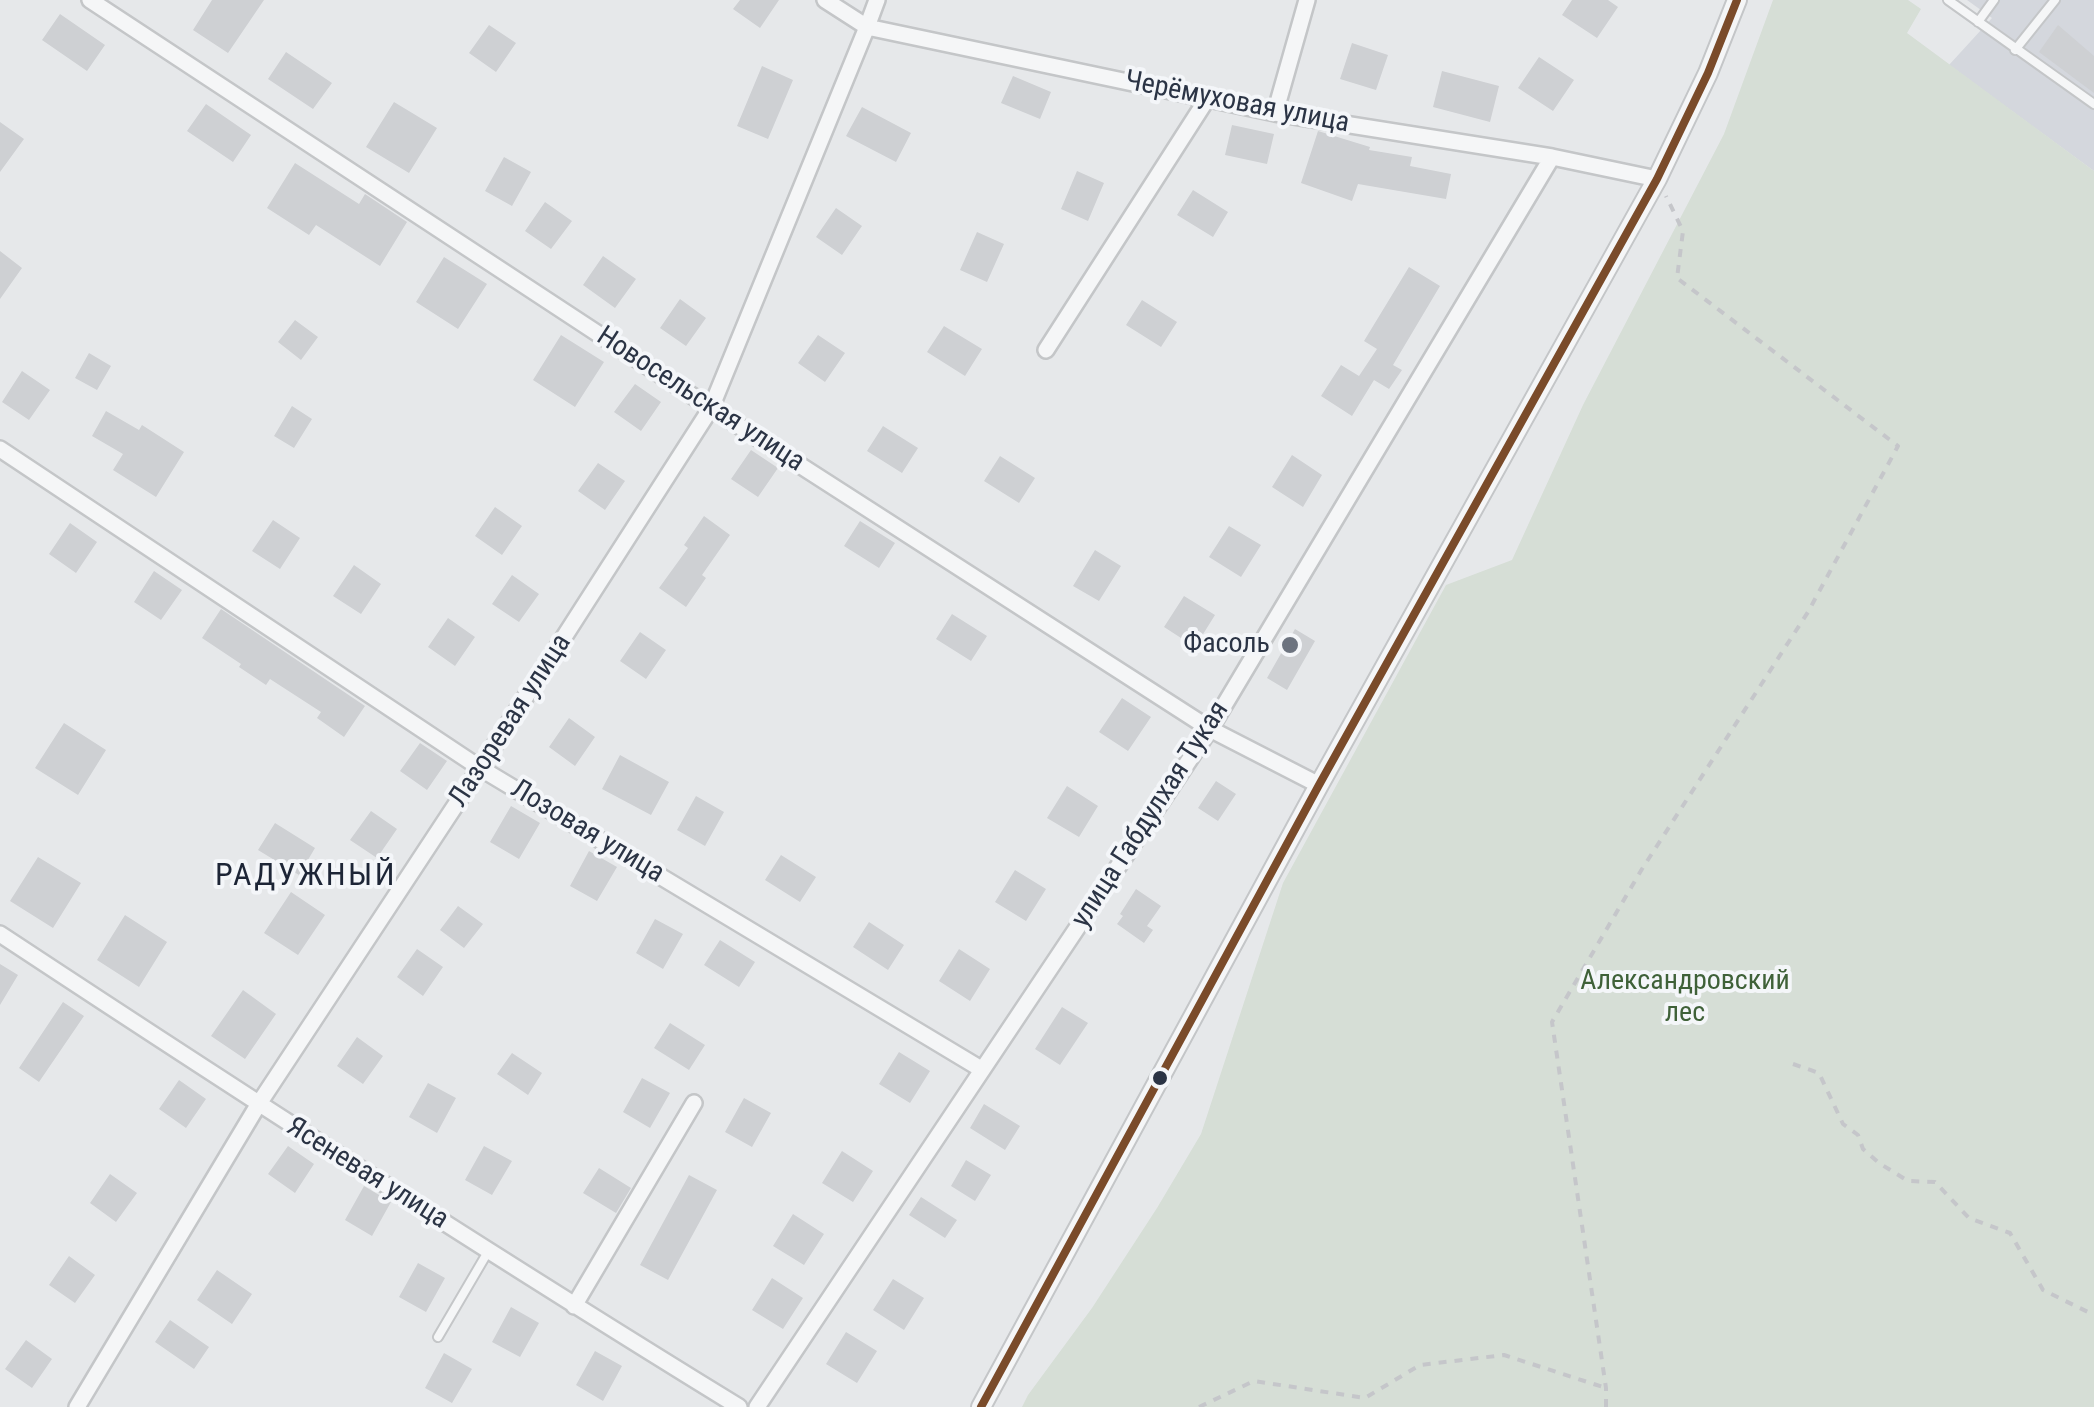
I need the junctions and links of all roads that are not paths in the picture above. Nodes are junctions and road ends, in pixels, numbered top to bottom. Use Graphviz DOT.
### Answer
graph roads {
  1 [pos="90,0"];
  2 [pos="826,0"];
  3 [pos="876,0"];
  4 [pos="1307,0"];
  5 [pos="1737,0"];
  6 [pos="1948,0"];
  7 [pos="1994,0"];
  8 [pos="2055,0"];
  9 [pos="1978,22"];
  10 [pos="868,27"];
  11 [pos="2015,50"];
  12 [pos="1207,99"];
  13 [pos="2094,104"];
  14 [pos="1275,113"];
  15 [pos="1552,157"];
  16 [pos="1657,179"];
  17 [pos="1046,350"];
  18 [pos="711,408"];
  19 [pos="0,449"];
  20 [pos="1210,728"];
  21 [pos="480,768"];
  22 [pos="1318,785"];
  23 [pos="0,934"];
  24 [pos="982,1069"];
  25 [pos="694,1102"];
  26 [pos="258,1105"];
  27 [pos="489,1250"];
  28 [pos="574,1306"];
  29 [pos="438,1336"];
  30 [pos="77,1407"];
  31 [pos="739,1407"];
  32 [pos="756,1407"];
  33 [pos="980,1407"];
  1 -- 18 [label="street, Новосельская улица"];
  2 -- 10 [label="street, Черёмуховая улица"];
  3 -- 10 [label="street, Лазоревая улица"];
  4 -- 14 [label="street"];
  5 -- 16 [label="street"];
  6 -- 9 [label="lane"];
  7 -- 9 [label="lane"];
  8 -- 11 [label="lane"];
  9 -- 11 [label="lane"];
  10 -- 12 [label="street, Черёмуховая улица"];
  10 -- 18 [label="street, Лазоревая улица"];
  11 -- 13 [label="lane"];
  12 -- 14 [label="street, Черёмуховая улица"];
  12 -- 17 [label="street"];
  14 -- 15 [label="street, Черёмуховая улица"];
  15 -- 16 [label="street, Черёмуховая улица"];
  15 -- 20 [label="street, улица Габдулхая Тукая"];
  16 -- 22 [label="street"];
  18 -- 20 [label="street, Новосельская улица"];
  18 -- 21 [label="street, Лазоревая улица"];
  19 -- 21 [label="street, Лозовая улица"];
  20 -- 22 [label="street, Новосельская улица"];
  20 -- 24 [label="street, улица Габдулхая Тукая"];
  21 -- 24 [label="street, Лозовая улица"];
  21 -- 26 [label="street, Лазоревая улица"];
  22 -- 33 [label="street"];
  23 -- 26 [label="street, Ясеневая улица"];
  24 -- 32 [label="street, улица Габдулхая Тукая"];
  25 -- 28 [label="street"];
  26 -- 27 [label="street, Ясеневая улица"];
  26 -- 30 [label="street, Лазоревая улица"];
  27 -- 28 [label="street, Ясеневая улица"];
  27 -- 29 [label="lane"];
  28 -- 31 [label="street, Ясеневая улица"];
}
